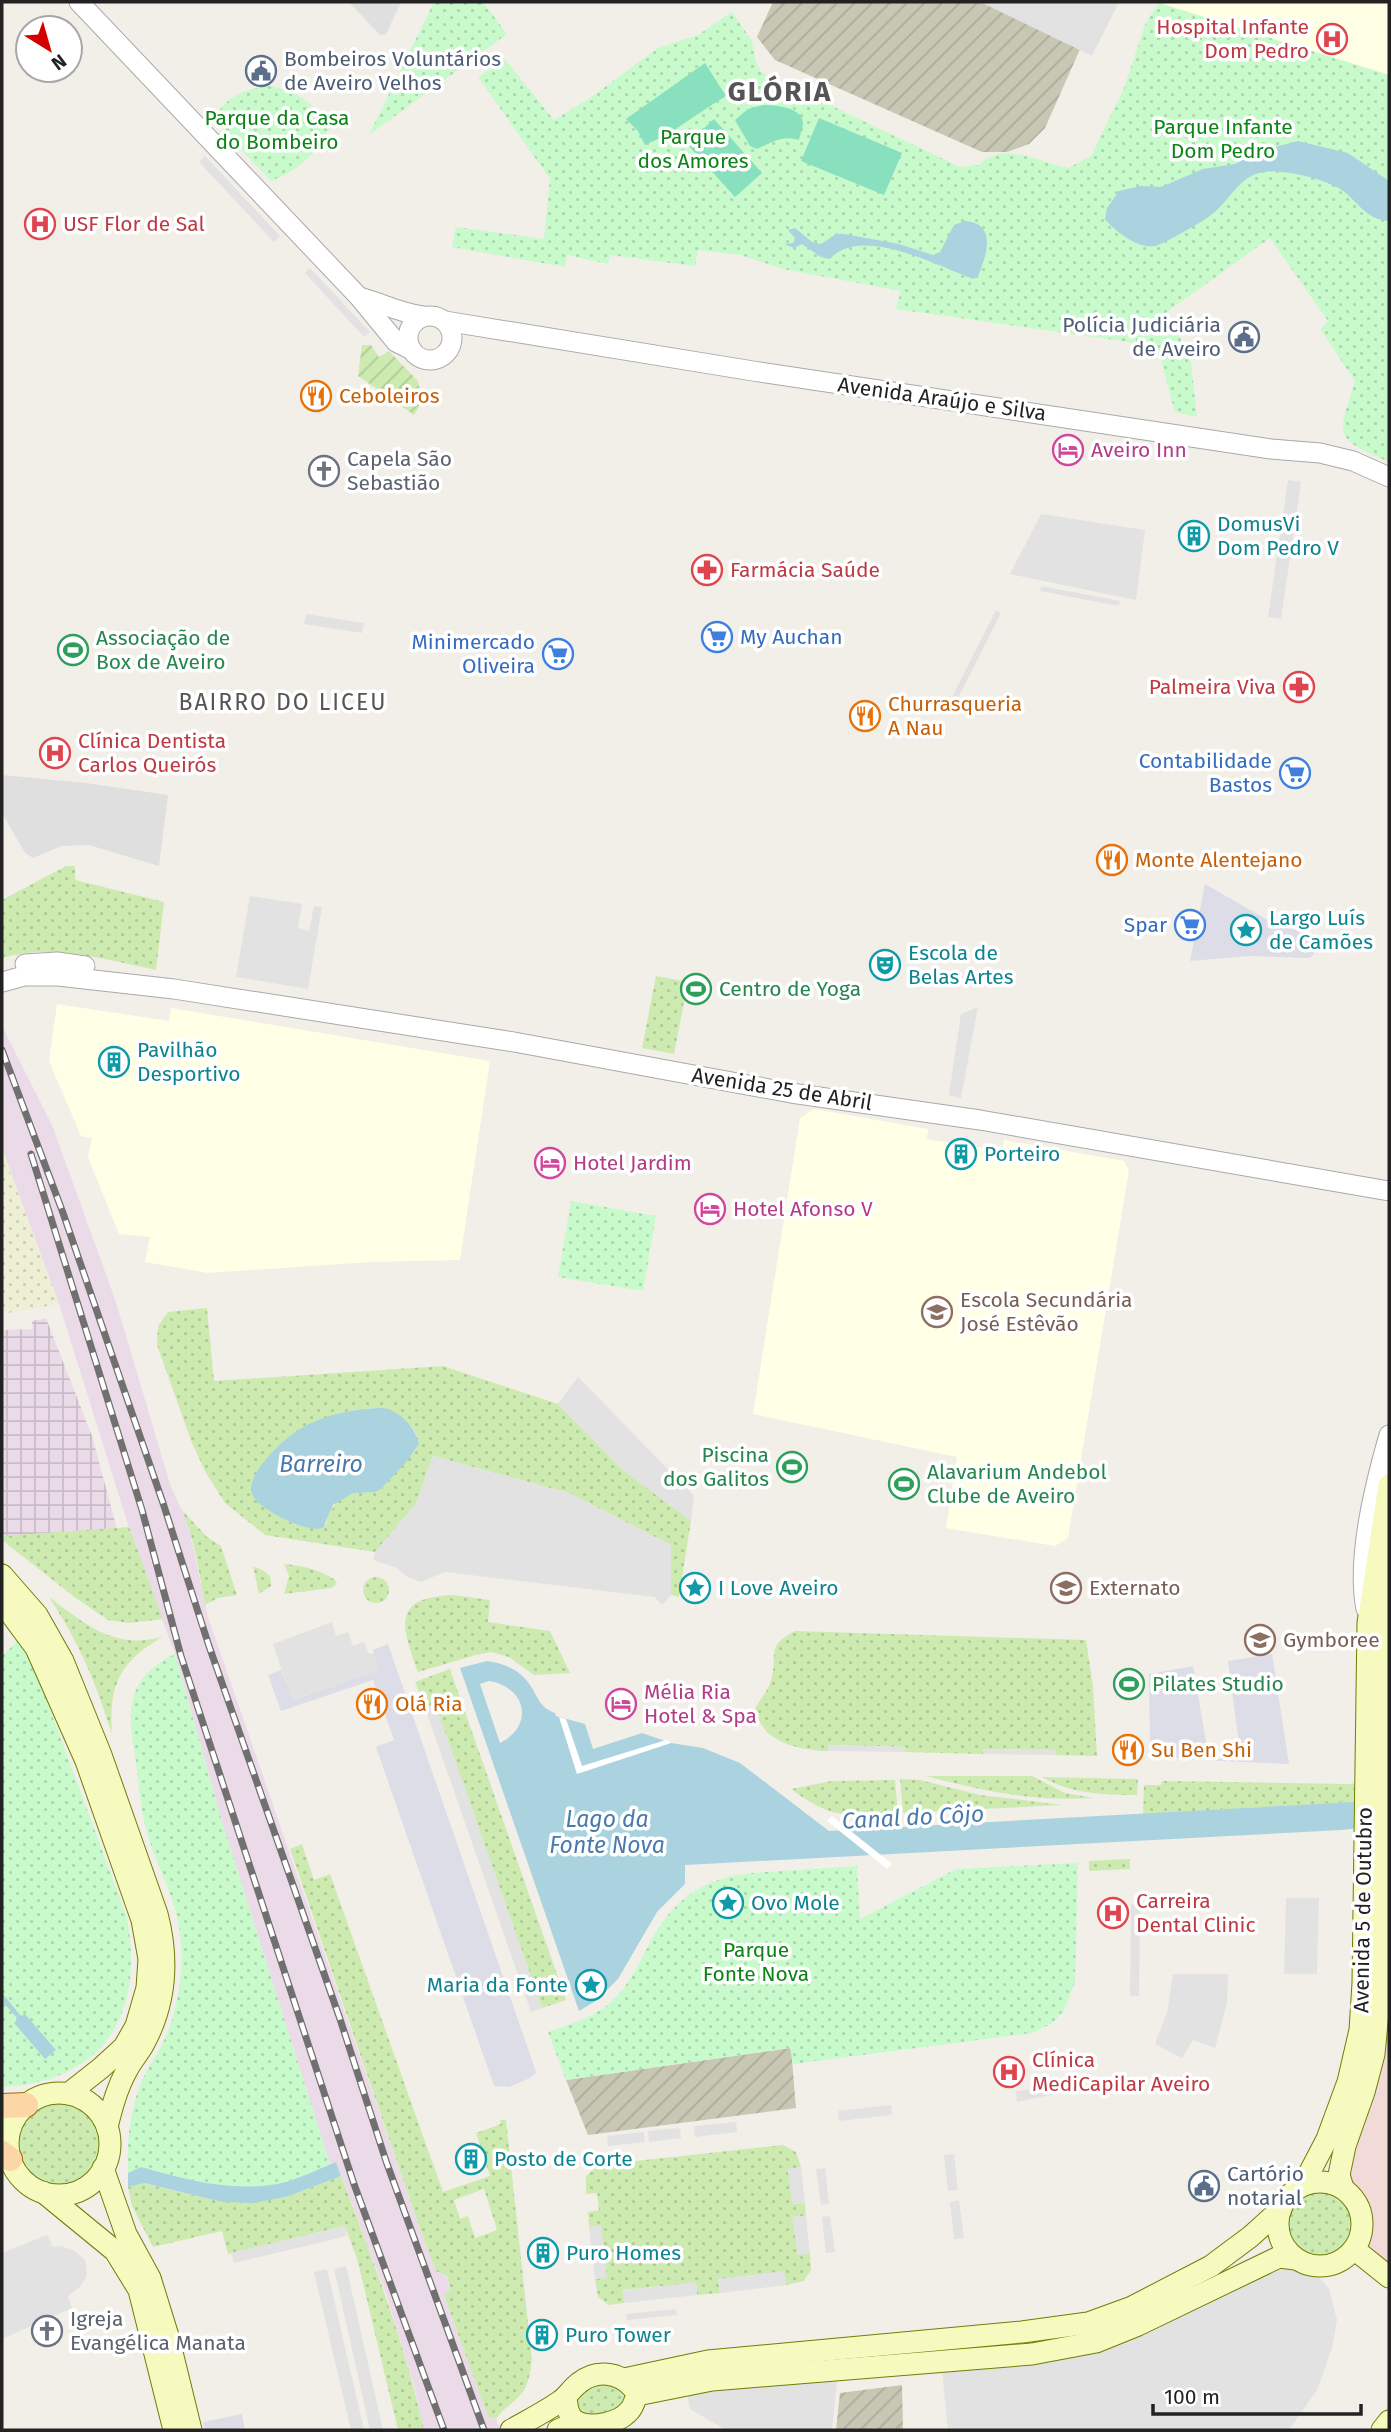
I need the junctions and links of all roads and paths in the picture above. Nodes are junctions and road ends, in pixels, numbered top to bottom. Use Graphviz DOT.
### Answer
graph roads {
  1 [pos="79,2"];
  2 [pos="359,297"];
  3 [pos="424,316"];
  4 [pos="445,321"];
  5 [pos="491,330"];
  6 [pos="451,346"];
  7 [pos="412,350"];
  8 [pos="1389,477"];
  9 [pos="58,969"];
  10 [pos="2,970"];
  11 [pos="2,982"];
  12 [pos="1389,1191"];
  13 [pos="1389,1435"];
  14 [pos="1389,1485"];
  15 [pos="1389,1544"];
  16 [pos="2,1575"];
  17 [pos="1389,1597"];
  18 [pos="2,1602"];
  19 [pos="1368,1623"];
  20 [pos="1375,1718"];
  21 [pos="1372,1886"];
  22 [pos="68,2094"];
  23 [pos="14,2106"];
  24 [pos="107,2127"];
  25 [pos="6,2156"];
  26 [pos="103,2168"];
  27 [pos="1303,2185"];
  28 [pos="1343,2188"];
  29 [pos="43,2192"];
  30 [pos="1280,2209"];
  31 [pos="1354,2249"];
  32 [pos="1296,2259"];
  33 [pos="1389,2277"];
  34 [pos="631,2387"];
  35 [pos="566,2398"];
  36 [pos="1389,2421"];
  37 [pos="568,2426"];
  38 [pos="174,2430"];
  39 [pos="191,2430"];
  40 [pos="510,2430"];
  41 [pos="1382,2430"];
  1 -- 2 [label="street"];
  2 -- 3 [label="street"];
  2 -- 7 [label="street"];
  3 -- 4 [label="street"];
  3 -- 7 [label="street"];
  4 -- 5 [label="street, Avenida Araújo e Silva"];
  4 -- 6 [label="street"];
  5 -- 6 [label="street"];
  5 -- 8 [label="street, Avenida Araújo e Silva"];
  6 -- 7 [label="street"];
  9 -- 10 [label="street, Avenida 25 de Abril"];
  9 -- 11 [label="street, Avenida 25 de Abril"];
  9 -- 12 [label="street, Avenida 25 de Abril"];
  13 -- 19 [label="street, Avenida 5 de Outubro"];
  14 -- 19 [label="main road, Avenida 5 de Outubro"];
  15 -- 17 [label="main road, Avenida 5 de Outubro"];
  16 -- 24 [label="main road"];
  17 -- 20 [label="main road, Avenida 5 de Outubro"];
  18 -- 22 [label="main road"];
  19 -- 20 [label="main road, Avenida 5 de Outubro"];
  20 -- 21 [label="main road, Avenida 5 de Outubro"];
  21 -- 27 [label="main road, Avenida 5 de Outubro"];
  21 -- 28 [label="main road, Avenida 5 de Outubro"];
  22 -- 23 [label="main road"];
  22 -- 24 [label="main road"];
  23 -- 25 [label="main road"];
  24 -- 26 [label="main road"];
  25 -- 29 [label="main road"];
  26 -- 29 [label="main road"];
  26 -- 39 [label="main road"];
  27 -- 28 [label="main road"];
  27 -- 30 [label="main road"];
  28 -- 31 [label="main road"];
  29 -- 38 [label="main road"];
  30 -- 32 [label="main road"];
  30 -- 34 [label="main road"];
  31 -- 32 [label="main road"];
  31 -- 33 [label="main road"];
  32 -- 34 [label="main road"];
  34 -- 35 [label="main road"];
  34 -- 37 [label="main road"];
  35 -- 37 [label="main road"];
  35 -- 40 [label="main road"];
  36 -- 41 [label="main road"];
}
